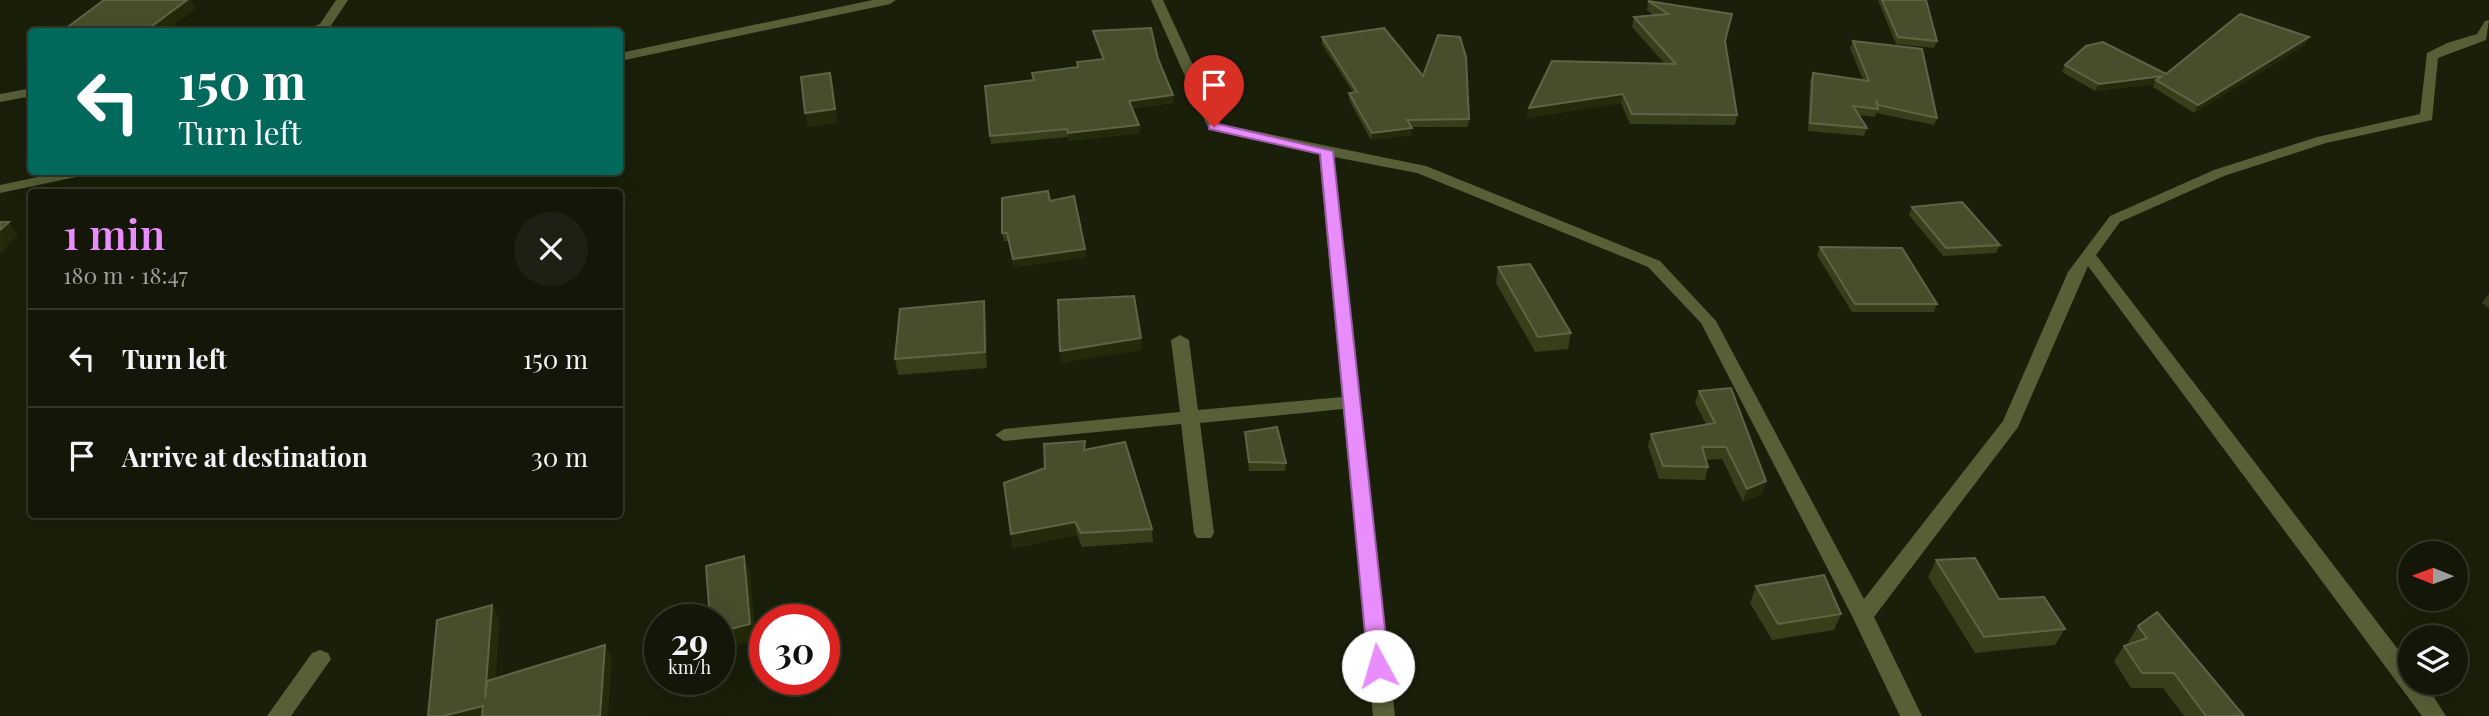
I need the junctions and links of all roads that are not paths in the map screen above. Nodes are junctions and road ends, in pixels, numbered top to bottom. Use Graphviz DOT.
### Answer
graph roads {
  1 [pos="342,0"];
  2 [pos="890,0"];
  3 [pos="1157,0"];
  4 [pos="2489,24"];
  5 [pos="320,28"];
  6 [pos="623,56"];
  7 [pos="28,93"];
  8 [pos="0,99"];
  9 [pos="1326,151"];
  10 [pos="67,175"];
  11 [pos="0,189"];
  12 [pos="2088,255"];
  13 [pos="1180,340"];
  14 [pos="1352,402"];
  15 [pos="1190,417"];
  16 [pos="1004,435"];
  17 [pos="1204,533"];
  18 [pos="1863,616"];
  19 [pos="320,659"];
  20 [pos="2398,666"];
  21 [pos="2420,695"];
  22 [pos="278,716"];
  23 [pos="1384,716"];
  24 [pos="1911,716"];
  25 [pos="2435,716"];
  1 -- 5 [label="street"];
  2 -- 6 [label="street"];
  3 -- 9 [label="street"];
  4 -- 12 [label="street"];
  7 -- 8 [label="street"];
  9 -- 14 [label="street"];
  9 -- 18 [label="street"];
  10 -- 11 [label="street"];
  12 -- 18 [label="street"];
  12 -- 20 [label="street"];
  13 -- 15 [label="street"];
  14 -- 15 [label="street"];
  14 -- 23 [label="street"];
  15 -- 16 [label="street"];
  15 -- 17 [label="street"];
  18 -- 24 [label="street"];
  19 -- 22 [label="street"];
  21 -- 25 [label="street"];
}
